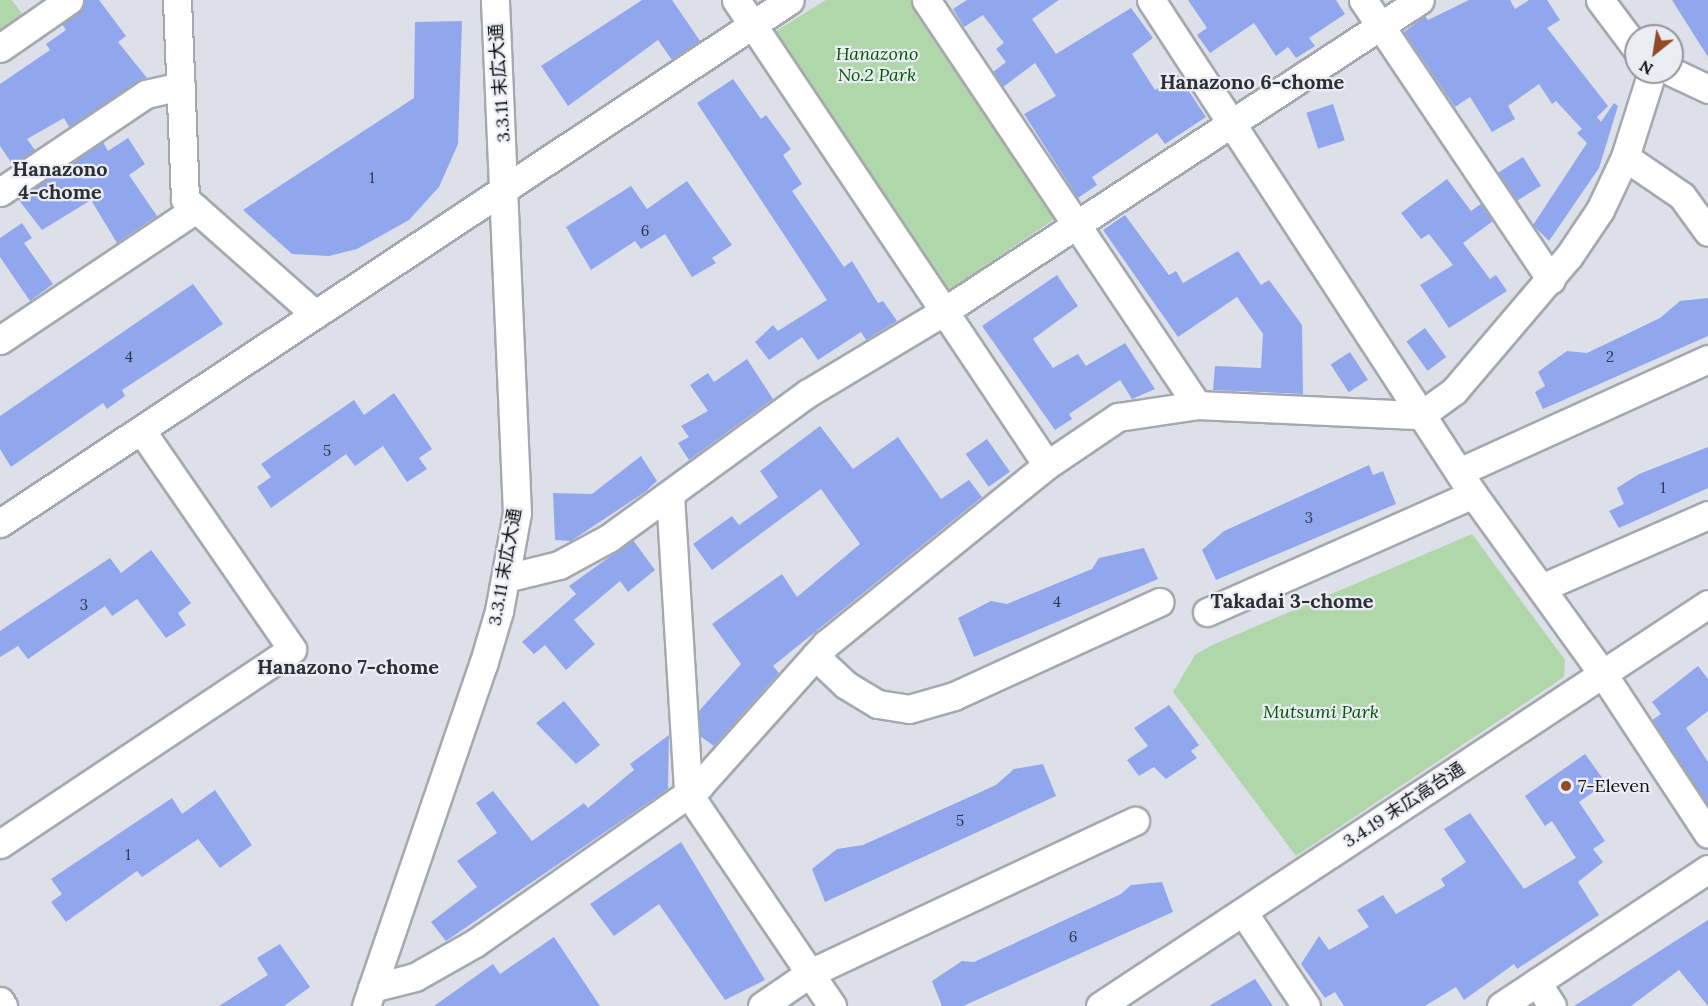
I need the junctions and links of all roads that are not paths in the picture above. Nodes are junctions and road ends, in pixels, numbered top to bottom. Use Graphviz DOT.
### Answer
graph roads {
  1 [pos="69,0"];
  2 [pos="177,0"];
  3 [pos="495,0"];
  4 [pos="736,0"];
  5 [pos="790,0"];
  6 [pos="926,0"];
  7 [pos="1151,0"];
  8 [pos="1363,0"];
  9 [pos="1420,0"];
  10 [pos="1600,0"];
  11 [pos="33,10"];
  12 [pos="753,25"];
  13 [pos="1380,25"];
  14 [pos="1624,32"];
  15 [pos="0,48"];
  16 [pos="1684,78"];
  17 [pos="1648,84"];
  18 [pos="181,86"];
  19 [pos="1708,89"];
  20 [pos="1229,121"];
  21 [pos="1625,157"];
  22 [pos="506,187"];
  23 [pos="0,192"];
  24 [pos="196,209"];
  25 [pos="1075,224"];
  26 [pos="1708,232"];
  27 [pos="1551,280"];
  28 [pos="946,310"];
  29 [pos="315,314"];
  30 [pos="0,340"];
  31 [pos="1708,359"];
  32 [pos="1197,405"];
  33 [pos="1421,415"];
  34 [pos="141,430"];
  35 [pos="1047,465"];
  36 [pos="1466,483"];
  37 [pos="670,495"];
  38 [pos="1708,514"];
  39 [pos="0,523"];
  40 [pos="506,578"];
  41 [pos="1541,588"];
  42 [pos="1159,602"];
  43 [pos="1708,604"];
  44 [pos="1207,612"];
  45 [pos="815,656"];
  46 [pos="1603,674"];
  47 [pos="688,793"];
  48 [pos="1135,821"];
  49 [pos="1708,834"];
  50 [pos="0,844"];
  51 [pos="1708,869"];
  52 [pos="1243,912"];
  53 [pos="810,973"];
  54 [pos="1537,982"];
  55 [pos="369,997"];
  56 [pos="0,1001"];
  57 [pos="3,1006"];
  58 [pos="762,1006"];
  59 [pos="832,1006"];
  60 [pos="1100,1006"];
  61 [pos="1306,1006"];
  62 [pos="1501,1006"];
  63 [pos="1552,1006"];
  1 -- 11 [label="street"];
  2 -- 18 [label="street"];
  3 -- 22 [label="street, 3.3.11 末広大通"];
  4 -- 12 [label="street"];
  5 -- 12 [label="street"];
  6 -- 25 [label="street"];
  7 -- 20 [label="street"];
  8 -- 13 [label="street"];
  9 -- 13 [label="street"];
  10 -- 14 [label="street"];
  11 -- 15 [label="street"];
  12 -- 22 [label="street"];
  12 -- 28 [label="street"];
  13 -- 20 [label="street"];
  13 -- 27 [label="street"];
  16 -- 19 [label="street"];
  17 -- 21 [label="street"];
  18 -- 23 [label="street"];
  18 -- 24 [label="street"];
  20 -- 25 [label="street"];
  20 -- 33 [label="street"];
  21 -- 26 [label="street"];
  21 -- 27 [label="street"];
  22 -- 29 [label="street"];
  22 -- 40 [label="street, 3.3.11 末広大通"];
  24 -- 29 [label="street"];
  24 -- 30 [label="street"];
  25 -- 28 [label="street"];
  25 -- 32 [label="street"];
  27 -- 33 [label="street"];
  28 -- 35 [label="street"];
  28 -- 37 [label="street"];
  29 -- 34 [label="street"];
  31 -- 36 [label="street"];
  32 -- 33 [label="street"];
  32 -- 35 [label="street"];
  33 -- 36 [label="street"];
  34 -- 39 [label="street"];
  34 -- 50 [label="street"];
  35 -- 45 [label="street"];
  36 -- 41 [label="street"];
  36 -- 44 [label="street"];
  37 -- 40 [label="street"];
  37 -- 47 [label="street"];
  38 -- 41 [label="street"];
  40 -- 55 [label="street, 3.3.11 末広大通"];
  41 -- 46 [label="street"];
  42 -- 45 [label="street"];
  43 -- 46 [label="street, 3.4.19 末広高台通"];
  45 -- 47 [label="street"];
  46 -- 49 [label="street"];
  46 -- 52 [label="street, 3.4.19 末広高台通"];
  47 -- 53 [label="street"];
  47 -- 55 [label="street"];
  48 -- 53 [label="street"];
  51 -- 54 [label="street"];
  52 -- 60 [label="street, 3.4.19 末広高台通"];
  52 -- 61 [label="street"];
  53 -- 58 [label="street"];
  53 -- 59 [label="street"];
  54 -- 62 [label="street"];
  54 -- 63 [label="street"];
  56 -- 57 [label="street"];
}
